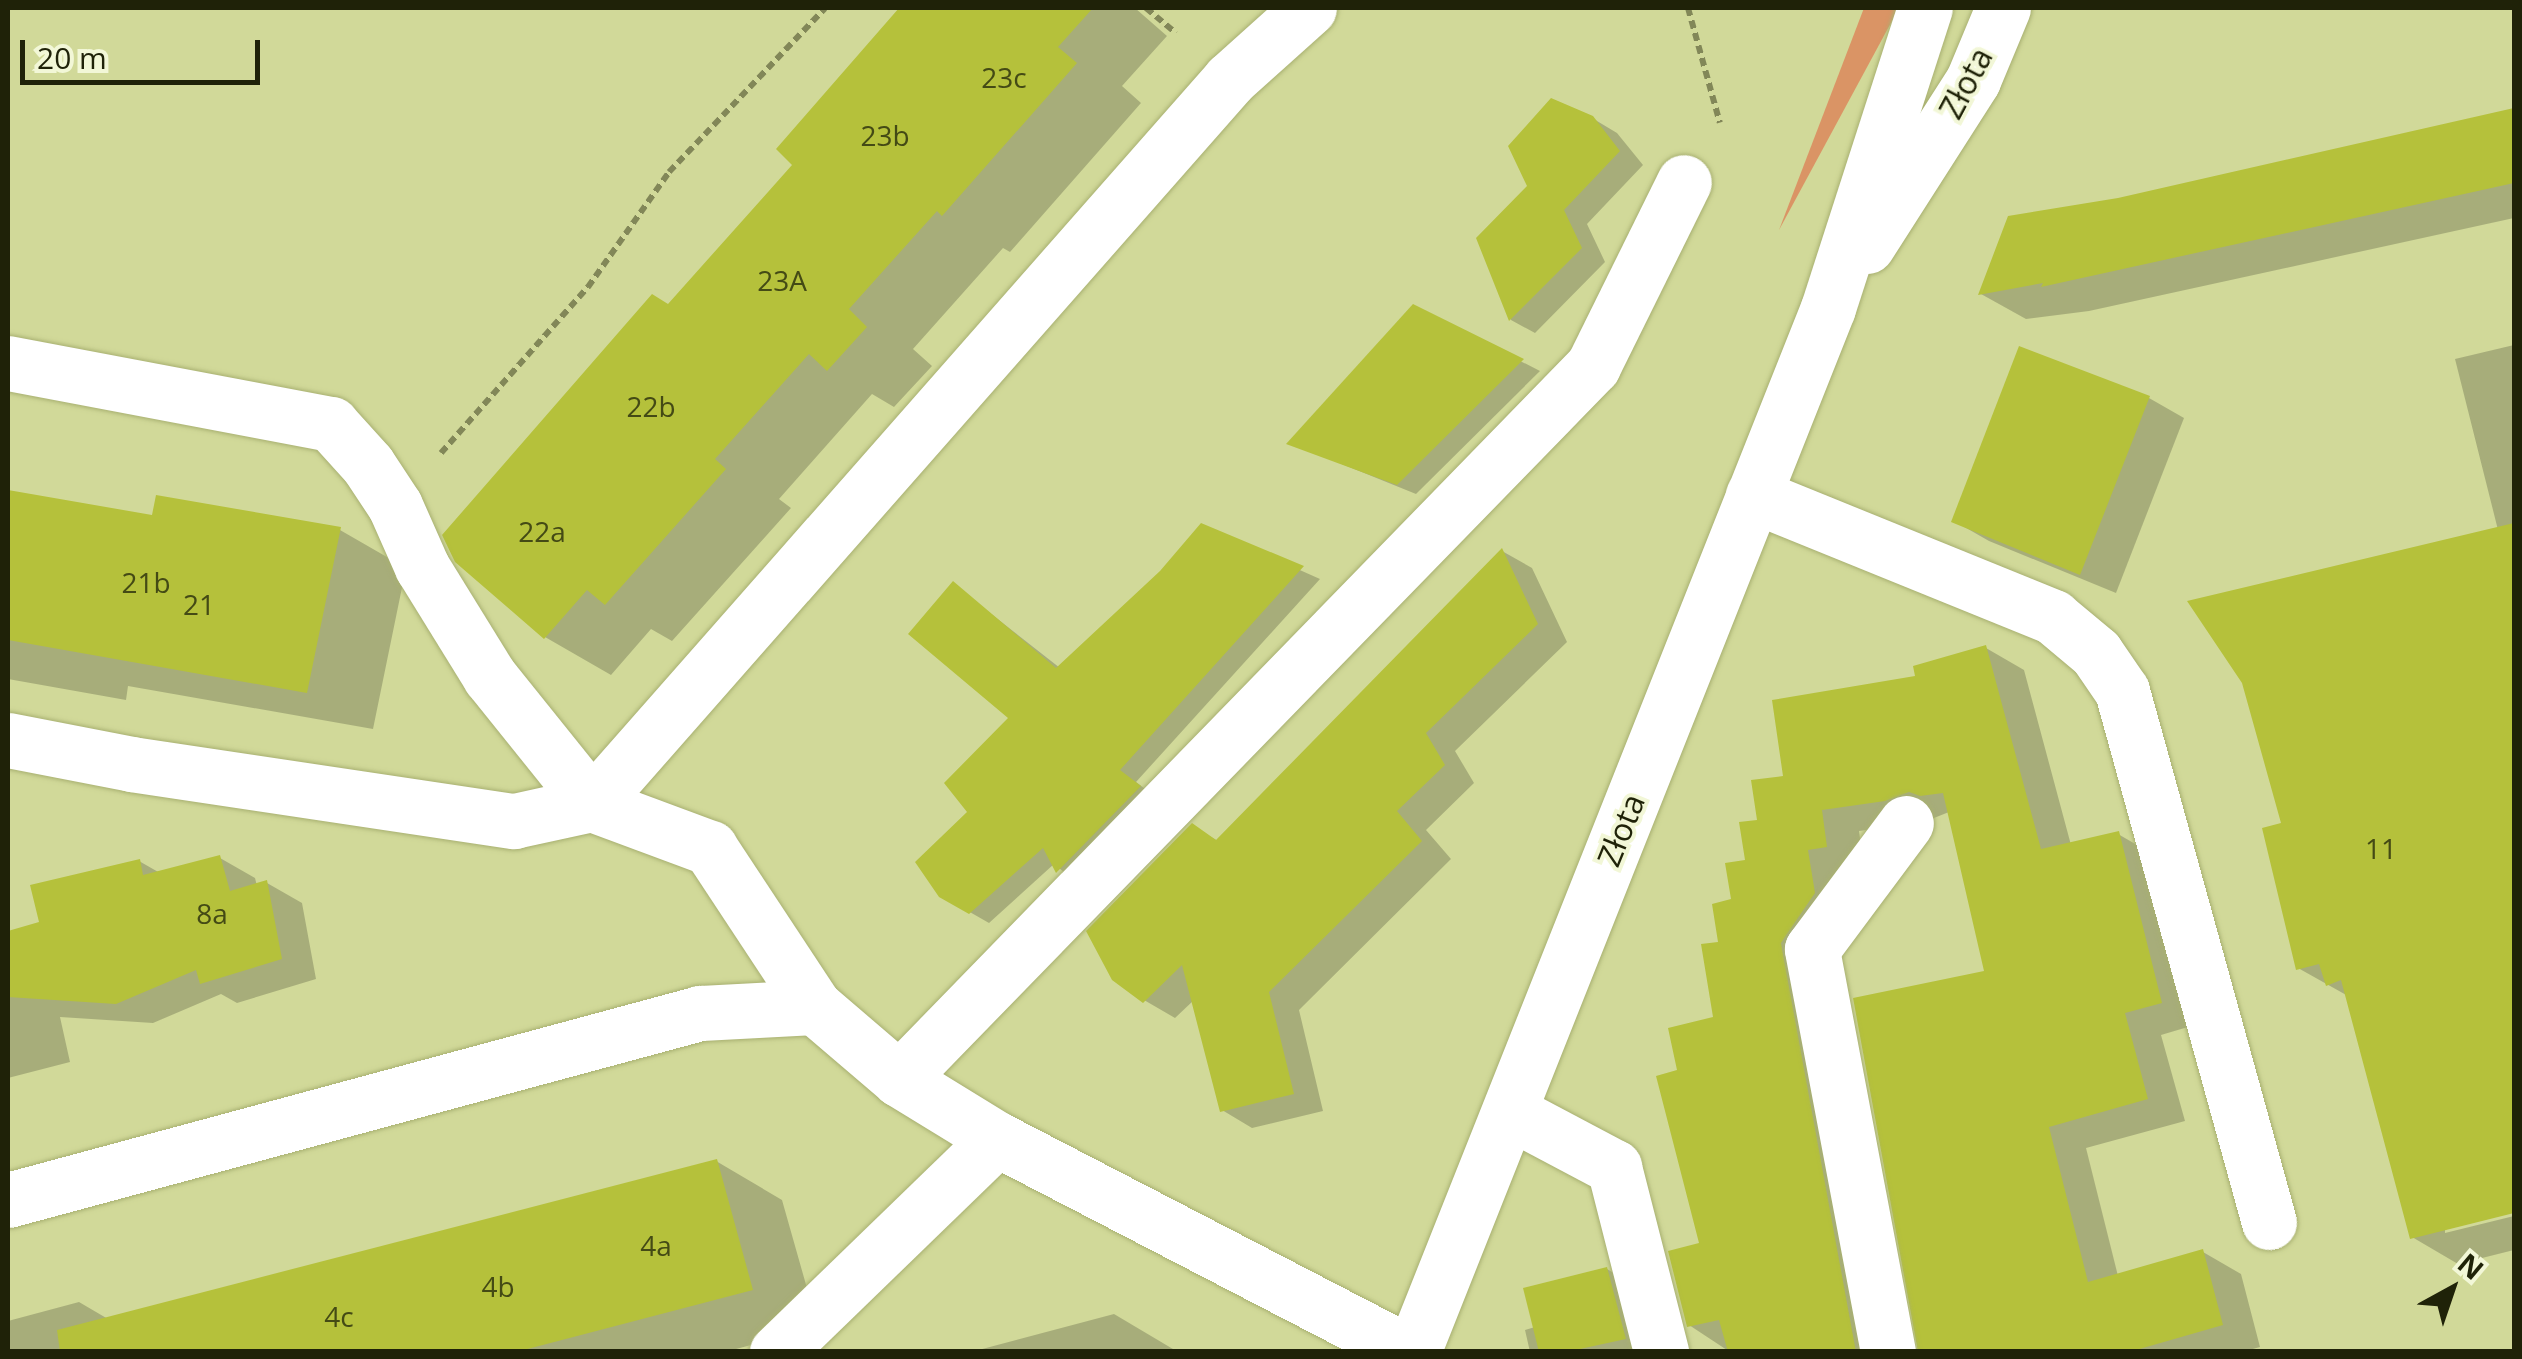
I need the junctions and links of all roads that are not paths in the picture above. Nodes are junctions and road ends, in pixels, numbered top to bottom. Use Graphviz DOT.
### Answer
graph roads {
  1 [pos="1309,8"];
  2 [pos="1925,8"];
  3 [pos="2003,8"];
  4 [pos="1684,182"];
  5 [pos="1828,308"];
  6 [pos="8,363"];
  7 [pos="1753,495"];
  8 [pos="8,740"];
  9 [pos="592,804"];
  10 [pos="1906,823"];
  11 [pos="815,1007"];
  12 [pos="899,1079"];
  13 [pos="1510,1112"];
  14 [pos="997,1139"];
  15 [pos="8,1200"];
  16 [pos="2269,1222"];
  17 [pos="777,1352"];
  18 [pos="1411,1352"];
  19 [pos="1661,1352"];
  20 [pos="1888,1352"];
  1 -- 9 [label="street"];
  2 -- 5 [label="street, Złota"];
  3 -- 5 [label="street, Złota"];
  4 -- 12 [label="street"];
  5 -- 7 [label="street, Złota"];
  6 -- 9 [label="street"];
  7 -- 13 [label="street, Złota"];
  7 -- 16 [label="street"];
  8 -- 9 [label="street"];
  9 -- 11 [label="street"];
  10 -- 20 [label="street"];
  11 -- 12 [label="street"];
  11 -- 15 [label="street"];
  12 -- 14 [label="street"];
  13 -- 18 [label="street, Złota"];
  13 -- 19 [label="street"];
  14 -- 17 [label="street"];
  14 -- 18 [label="street"];
}
